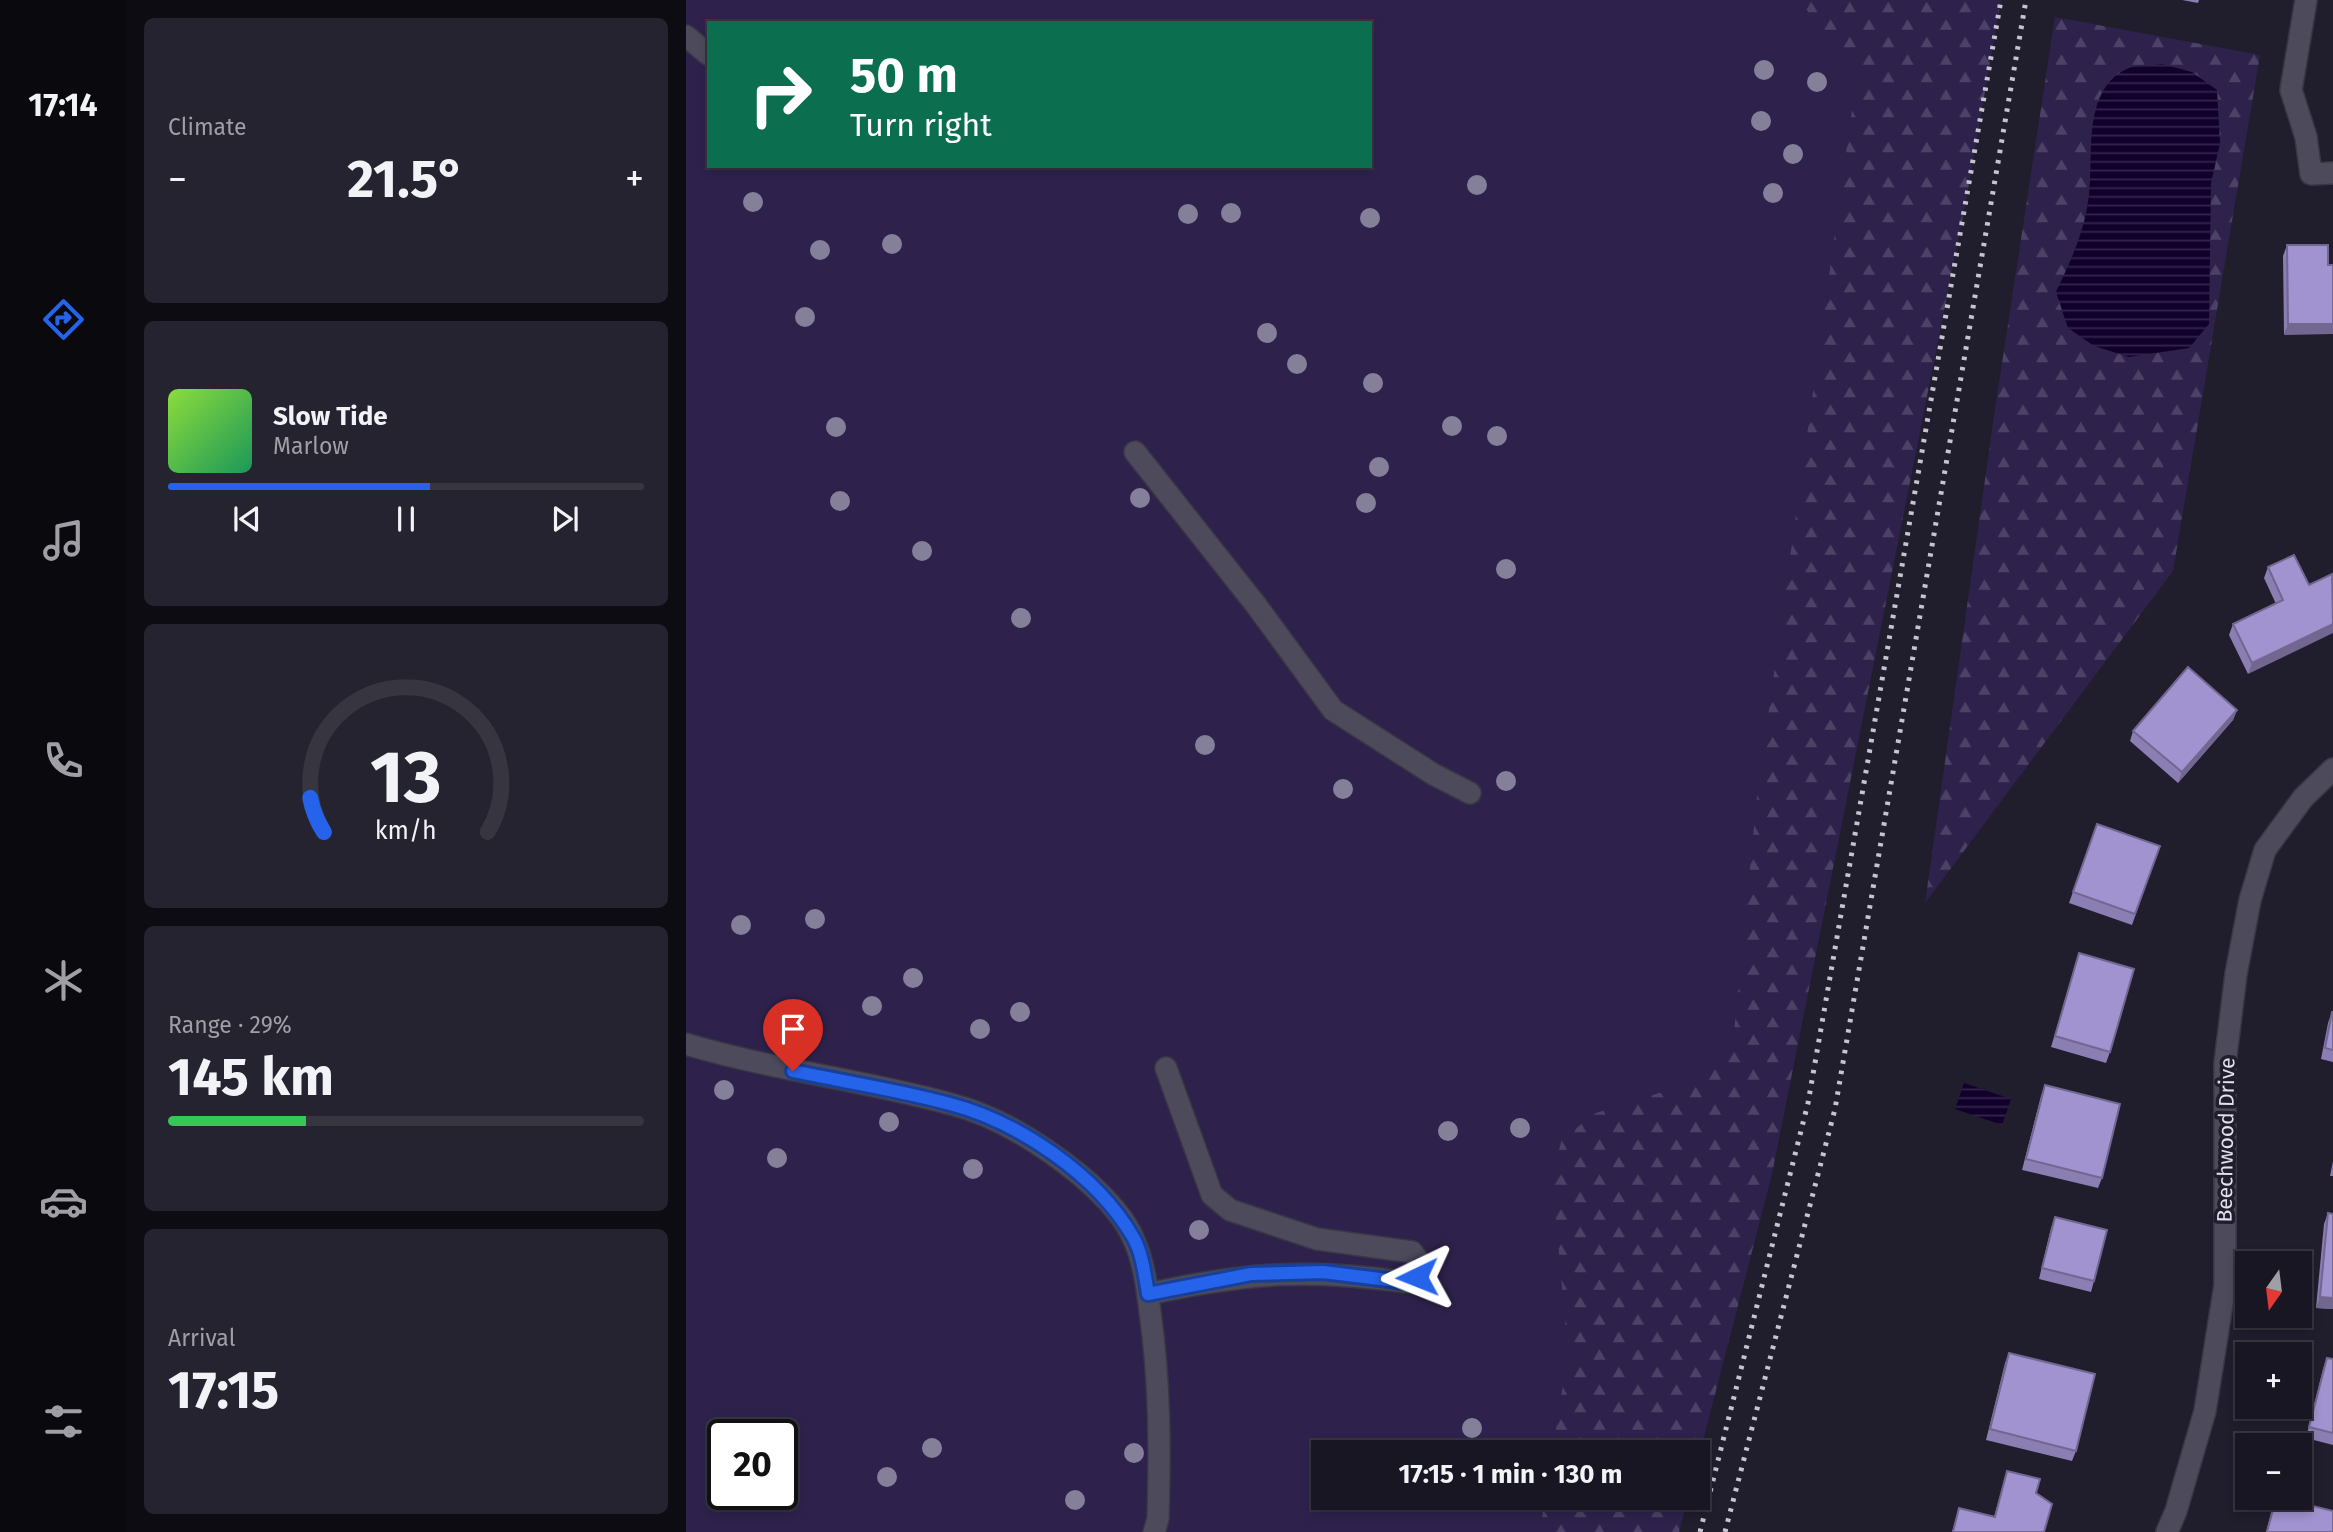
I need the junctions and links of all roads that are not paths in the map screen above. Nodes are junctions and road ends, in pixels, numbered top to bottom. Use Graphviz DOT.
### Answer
graph roads {
  1 [pos="2306,0"];
  2 [pos="686,36"];
  3 [pos="707,53"];
  4 [pos="2333,173"];
  5 [pos="1135,452"];
  6 [pos="2333,769"];
  7 [pos="1470,793"];
  8 [pos="686,1044"];
  9 [pos="1166,1068"];
  10 [pos="1148,1294"];
  11 [pos="1154,1532"];
  12 [pos="2167,1532"];
  1 -- 4 [label="street"];
  2 -- 3 [label="street"];
  5 -- 7 [label="street"];
  6 -- 12 [label="street, Beechwood Drive"];
  8 -- 10 [label="street"];
  9 -- 10 [label="street"];
  10 -- 11 [label="street"];
}
